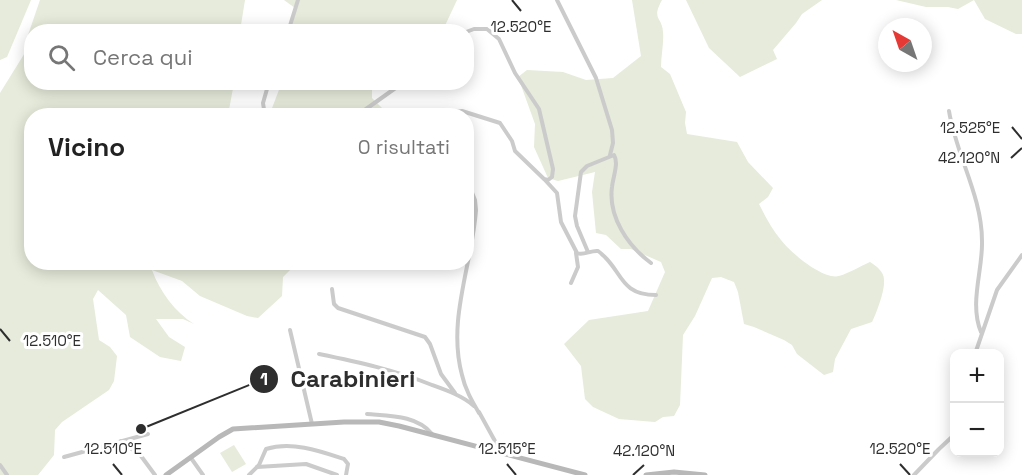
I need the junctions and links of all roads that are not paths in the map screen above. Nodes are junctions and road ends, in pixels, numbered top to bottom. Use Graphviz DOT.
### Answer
graph roads {
  1 [pos="298,0"];
  2 [pos="557,0"];
  3 [pos="290,24"];
  4 [pos="474,30"];
  5 [pos="266,90"];
  6 [pos="394,90"];
  7 [pos="263,108"];
  8 [pos="368,108"];
  9 [pos="949,111"];
  10 [pos="474,115"];
  11 [pos="609,156"];
  12 [pos="540,176"];
  13 [pos="474,198"];
  14 [pos="474,222"];
  15 [pos="576,252"];
  16 [pos="588,252"];
  17 [pos="1022,255"];
  18 [pos="651,263"];
  19 [pos="466,270"];
  20 [pos="571,283"];
  21 [pos="332,289"];
  22 [pos="656,295"];
  23 [pos="290,330"];
  24 [pos="981,332"];
  25 [pos="976,349"];
  26 [pos="319,354"];
  27 [pos="457,396"];
  28 [pos="479,413"];
  29 [pos="367,414"];
  30 [pos="312,424"];
  31 [pos="147,434"];
  32 [pos="433,435"];
  33 [pos="950,438"];
  34 [pos="121,441"];
  35 [pos="502,453"];
  36 [pos="64,458"];
  37 [pos="191,458"];
  38 [pos="0,465"];
  39 [pos="257,468"];
  40 [pos="169,474"];
  41 [pos="6,475"];
  42 [pos="155,475"];
  43 [pos="203,475"];
  44 [pos="249,475"];
  45 [pos="337,475"];
  46 [pos="346,475"];
  47 [pos="585,475"];
  48 [pos="646,475"];
  49 [pos="705,475"];
  50 [pos="914,475"];
  1 -- 3 [label="street"];
  2 -- 11 [label="street"];
  4 -- 12 [label="street"];
  5 -- 7 [label="street"];
  6 -- 8 [label="street"];
  9 -- 24 [label="street"];
  10 -- 12 [label="street"];
  11 -- 16 [label="street"];
  11 -- 18 [label="street"];
  12 -- 15 [label="street"];
  13 -- 14 [label="street"];
  15 -- 16 [label="street"];
  15 -- 20 [label="street"];
  16 -- 22 [label="street"];
  17 -- 24 [label="street"];
  19 -- 28 [label="street"];
  21 -- 27 [label="street"];
  23 -- 30 [label="street"];
  24 -- 25 [label="street"];
  26 -- 27 [label="street"];
  27 -- 28 [label="street"];
  28 -- 35 [label="street"];
  29 -- 32 [label="street"];
  30 -- 32 [label="main road"];
  30 -- 37 [label="main road"];
  31 -- 34 [label="street"];
  32 -- 35 [label="main road"];
  33 -- 50 [label="street"];
  34 -- 36 [label="street"];
  34 -- 42 [label="street"];
  35 -- 47 [label="main road"];
  37 -- 40 [label="main road"];
  37 -- 43 [label="street"];
  38 -- 41 [label="street"];
  39 -- 44 [label="street"];
  39 -- 45 [label="street"];
  39 -- 46 [label="street"];
  48 -- 49 [label="main road"];
}
